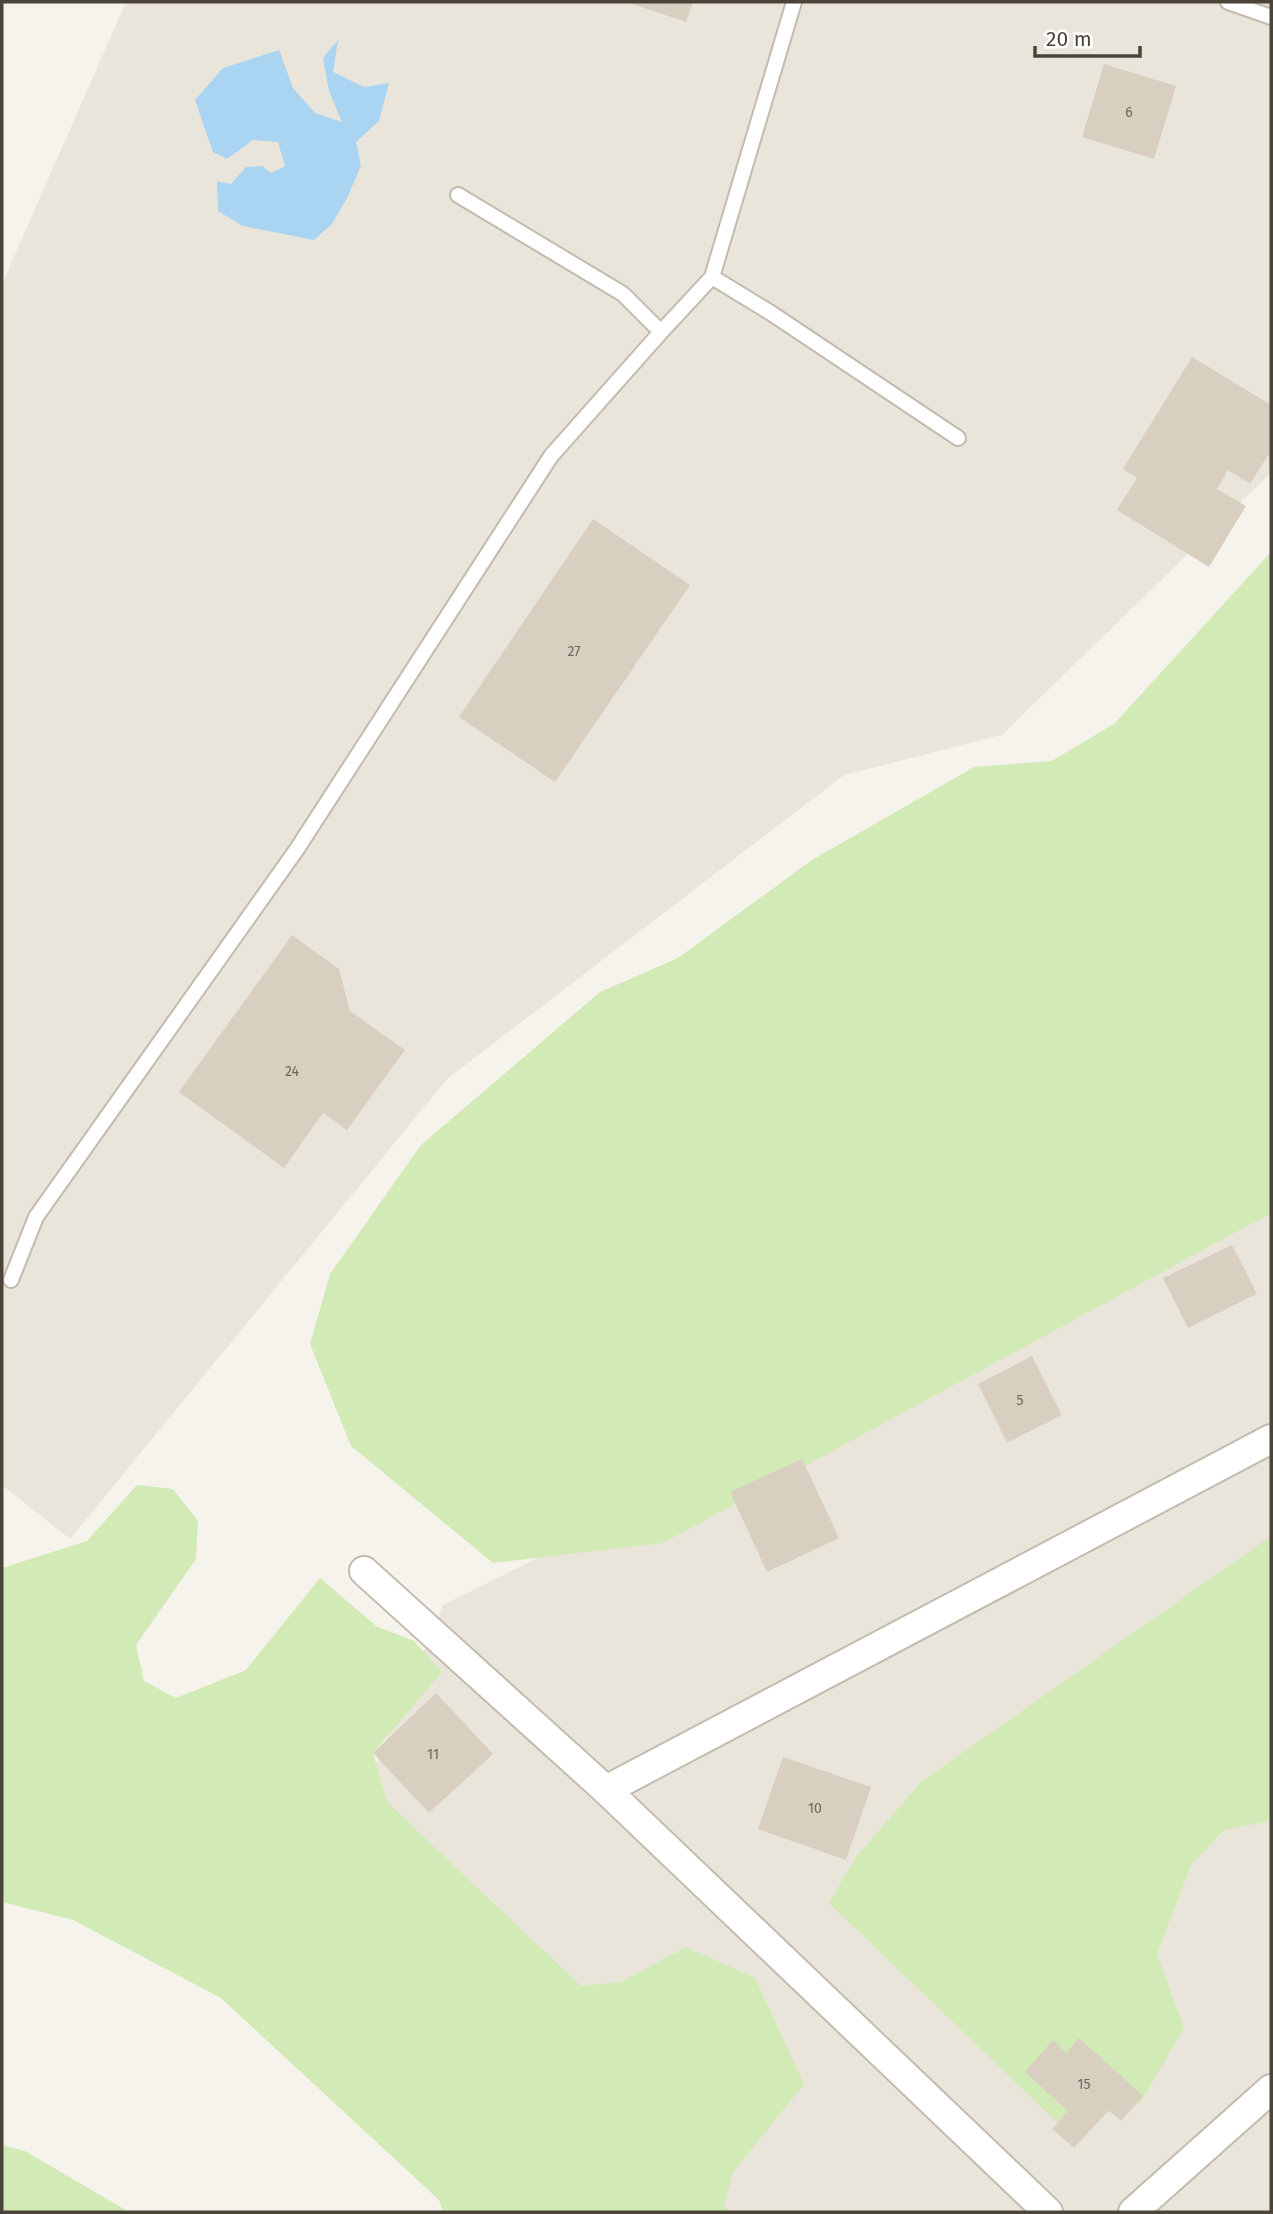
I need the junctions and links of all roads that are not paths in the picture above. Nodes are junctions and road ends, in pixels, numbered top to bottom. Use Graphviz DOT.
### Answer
graph roads {
  1 [pos="794,2"];
  2 [pos="1228,2"];
  3 [pos="1271,17"];
  4 [pos="458,195"];
  5 [pos="712,278"];
  6 [pos="660,332"];
  7 [pos="958,438"];
  8 [pos="11,1280"];
  9 [pos="1271,1439"];
  10 [pos="364,1571"];
  11 [pos="606,1790"];
  12 [pos="1271,2089"];
  13 [pos="1048,2212"];
  14 [pos="1133,2212"];
  1 -- 5 [label="lane"];
  2 -- 3 [label="lane"];
  4 -- 6 [label="lane"];
  5 -- 6 [label="lane"];
  5 -- 7 [label="lane"];
  6 -- 8 [label="lane"];
  9 -- 11 [label="street"];
  10 -- 11 [label="street"];
  11 -- 13 [label="street"];
  12 -- 14 [label="street"];
}
